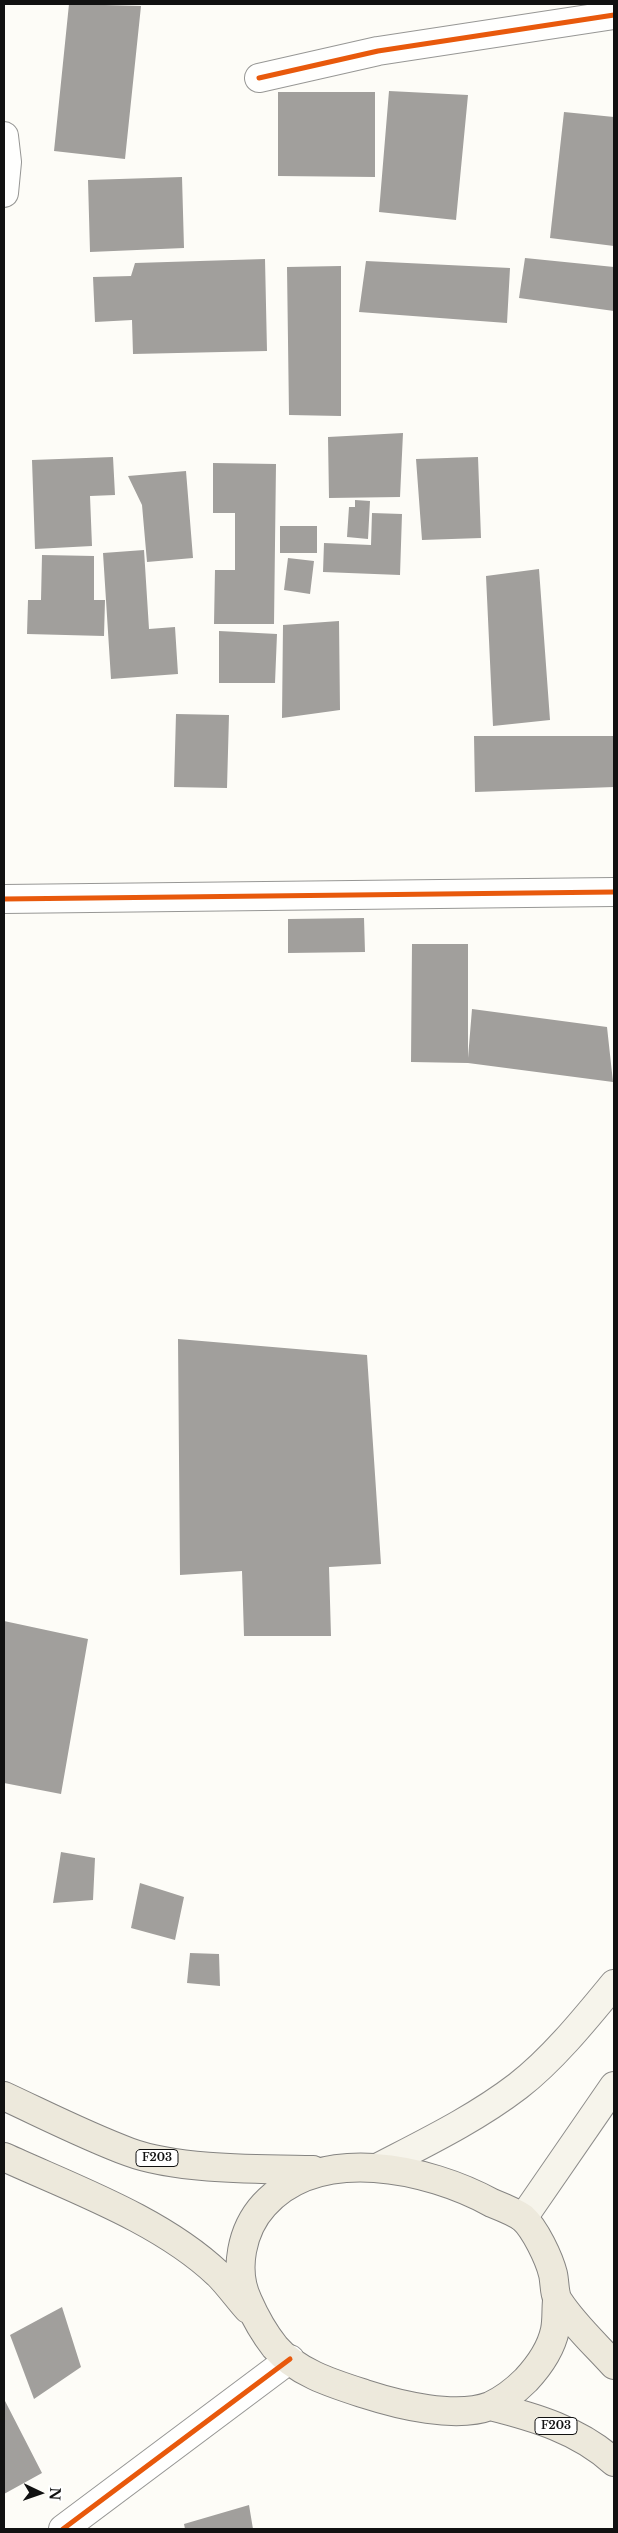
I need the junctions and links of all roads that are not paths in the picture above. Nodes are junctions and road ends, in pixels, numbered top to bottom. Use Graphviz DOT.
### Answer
graph roads {
  1 [pos="614,16"];
  2 [pos="259,78"];
  3 [pos="4,136"];
  4 [pos="4,193"];
  5 [pos="614,892"];
  6 [pos="4,899"];
  7 [pos="614,1984"];
  8 [pos="614,2086"];
  9 [pos="4,2096"];
  10 [pos="4,2157"];
  11 [pos="377,2168"];
  12 [pos="322,2170"];
  13 [pos="523,2218"];
  14 [pos="557,2300"];
  15 [pos="256,2319"];
  16 [pos="290,2359"];
  17 [pos="614,2365"];
  18 [pos="490,2406"];
  19 [pos="614,2462"];
  20 [pos="64,2529"];
  1 -- 2 [label="street"];
  3 -- 4 [label="street"];
  5 -- 6 [label="street"];
  7 -- 11 [label="main road"];
  8 -- 13 [label="main road"];
  9 -- 12 [label="main road, F203"];
  10 -- 15 [label="main road"];
  11 -- 12 [label="main road"];
  11 -- 13 [label="main road"];
  12 -- 15 [label="main road"];
  13 -- 14 [label="main road"];
  14 -- 17 [label="main road"];
  14 -- 18 [label="main road"];
  15 -- 16 [label="main road"];
  16 -- 18 [label="main road"];
  16 -- 20 [label="street"];
  18 -- 19 [label="main road, F203"];
}
